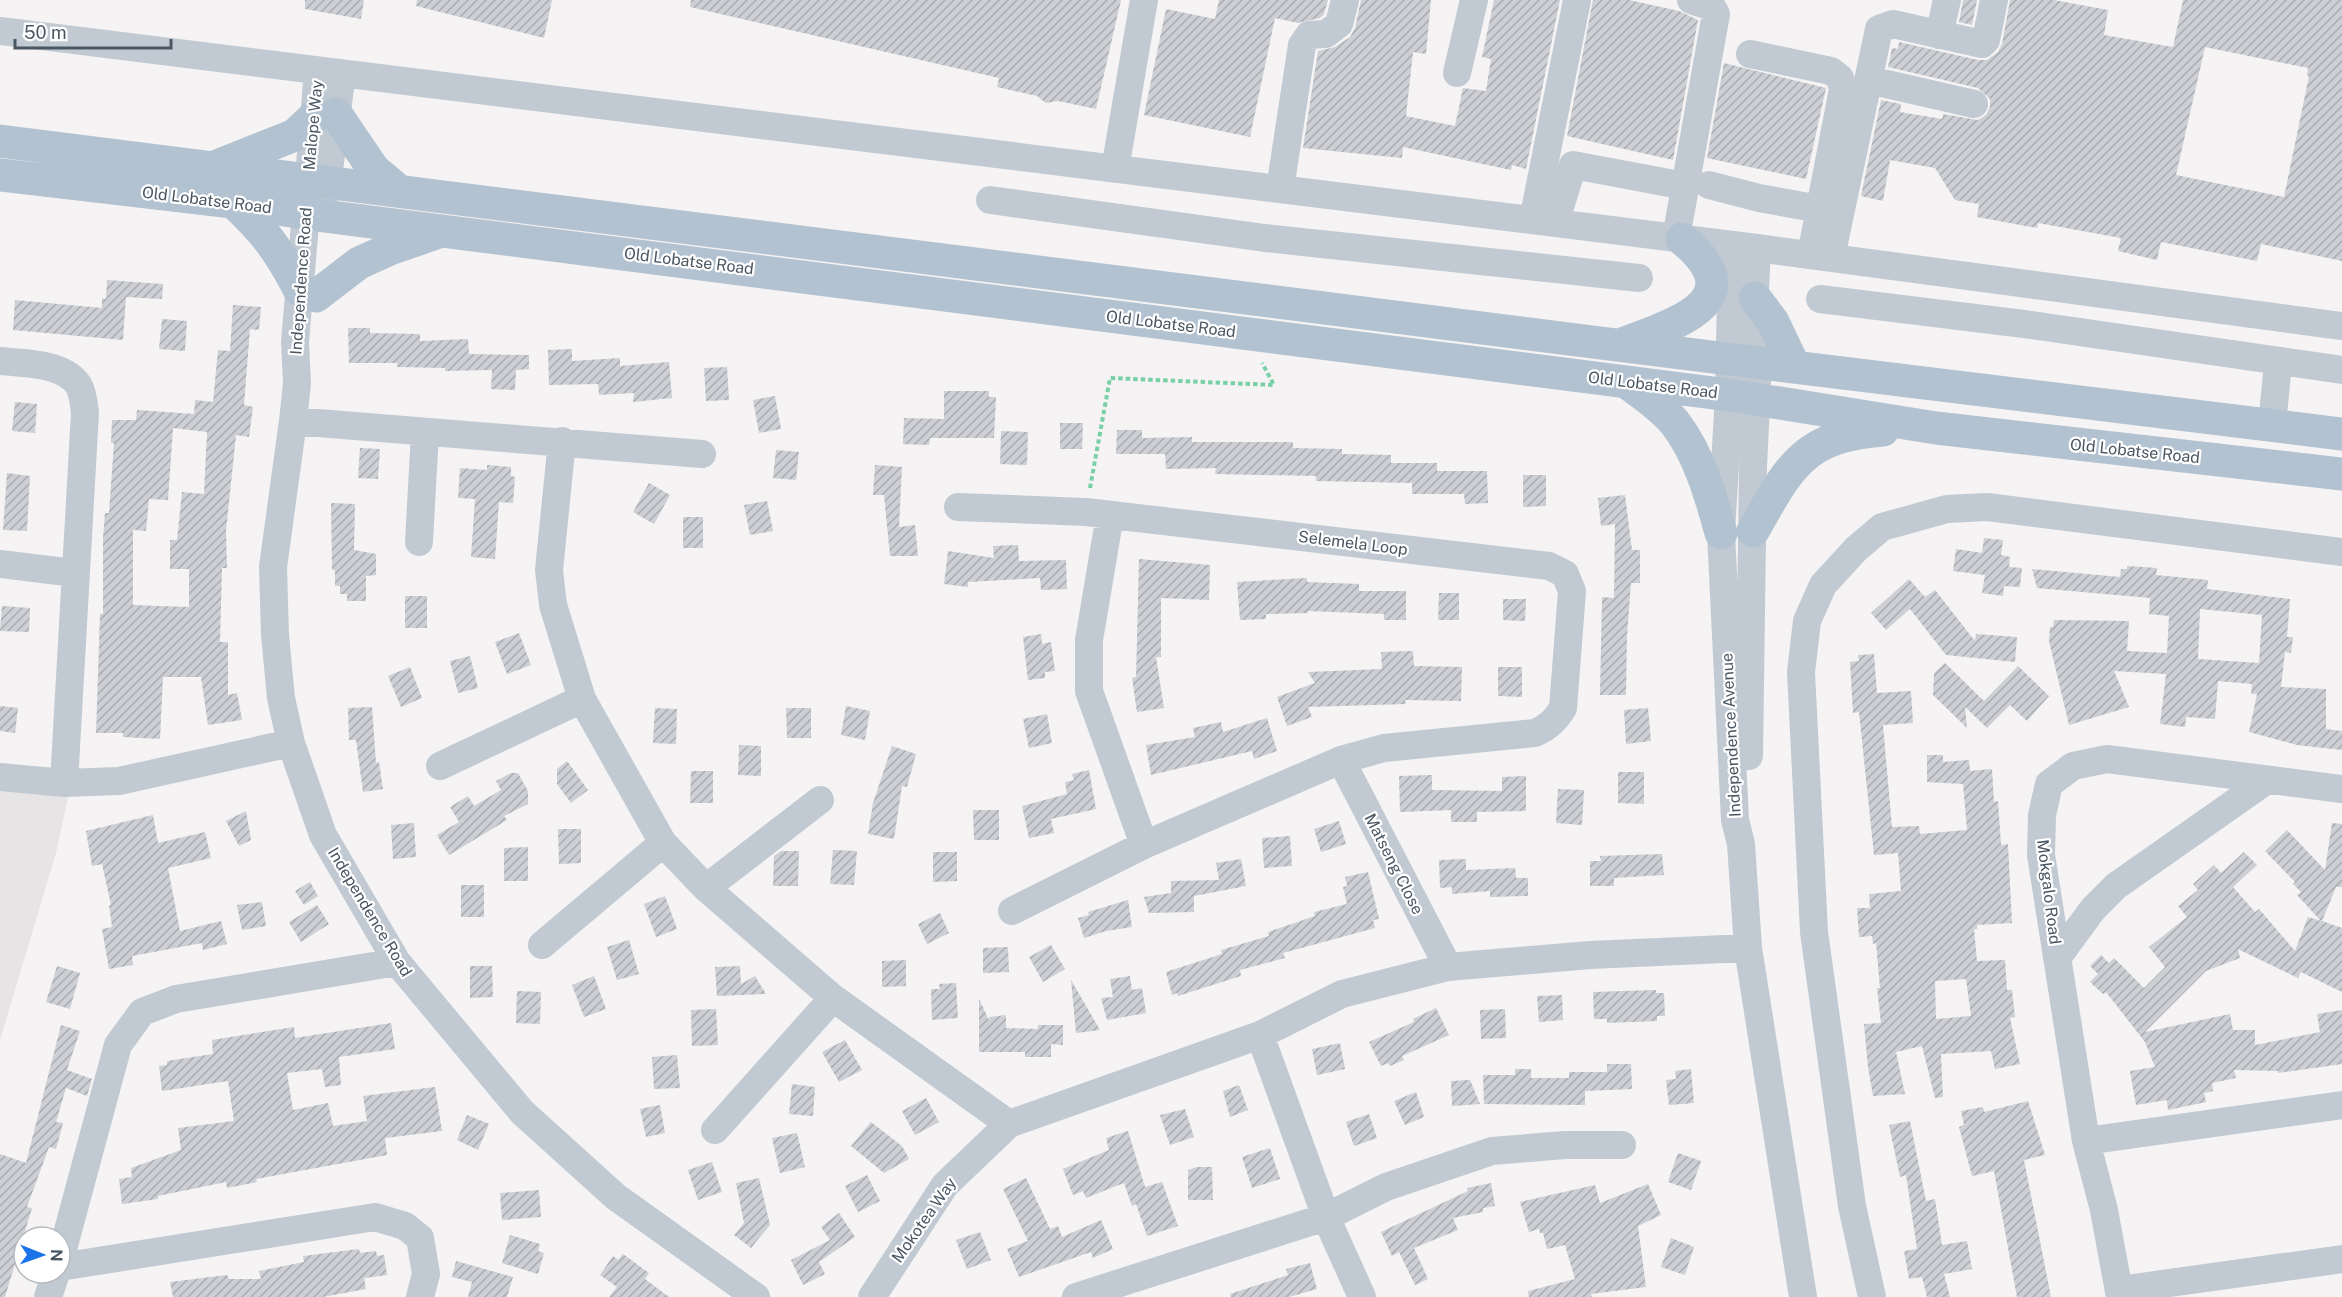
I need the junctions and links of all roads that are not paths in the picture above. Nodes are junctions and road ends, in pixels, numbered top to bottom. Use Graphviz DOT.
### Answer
graph roads {
  1 [pos="1144,0"];
  2 [pos="1344,0"];
  3 [pos="1474,0"];
  4 [pos="1577,0"];
  5 [pos="1691,0"];
  6 [pos="1947,0"];
  7 [pos="1994,0"];
  8 [pos="0,32"];
  9 [pos="1939,35"];
  10 [pos="1750,54"];
  11 [pos="330,73"];
  12 [pos="1457,74"];
  13 [pos="1869,80"];
  14 [pos="1974,104"];
  15 [pos="325,116"];
  16 [pos="0,141"];
  17 [pos="213,168"];
  18 [pos="1115,169"];
  19 [pos="0,175"];
  20 [pos="318,181"];
  21 [pos="1697,186"];
  22 [pos="1280,189"];
  23 [pos="399,191"];
  24 [pos="990,200"];
  25 [pos="233,202"];
  26 [pos="1820,209"];
  27 [pos="314,214"];
  28 [pos="1544,222"];
  29 [pos="446,230"];
  30 [pos="1679,238"];
  31 [pos="1745,246"];
  32 [pos="1821,256"];
  33 [pos="1639,278"];
  34 [pos="2028,284"];
  35 [pos="308,292"];
  36 [pos="1733,294"];
  37 [pos="1820,299"];
  38 [pos="2024,324"];
  39 [pos="2342,326"];
  40 [pos="1620,345"];
  41 [pos="1743,360"];
  42 [pos="0,361"];
  43 [pos="2278,363"];
  44 [pos="1794,366"];
  45 [pos="2342,370"];
  46 [pos="1628,383"];
  47 [pos="1743,397"];
  48 [pos="293,421"];
  49 [pos="2272,425"];
  50 [pos="1936,428"];
  51 [pos="425,432"];
  52 [pos="2342,434"];
  53 [pos="562,441"];
  54 [pos="702,454"];
  55 [pos="2342,474"];
  56 [pos="958,507"];
  57 [pos="1098,514"];
  58 [pos="1753,531"];
  59 [pos="1721,533"];
  60 [pos="419,542"];
  61 [pos="2342,552"];
  62 [pos="0,564"];
  63 [pos="74,573"];
  64 [pos="582,699"];
  65 [pos="291,743"];
  66 [pos="1341,760"];
  67 [pos="440,766"];
  68 [pos="0,777"];
  69 [pos="2267,780"];
  70 [pos="64,783"];
  71 [pos="2342,789"];
  72 [pos="820,800"];
  73 [pos="663,843"];
  74 [pos="1741,844"];
  75 [pos="1144,845"];
  76 [pos="706,888"];
  77 [pos="1012,911"];
  78 [pos="542,945"];
  79 [pos="1748,948"];
  80 [pos="2057,958"];
  81 [pos="397,962"];
  82 [pos="1448,967"];
  83 [pos="832,998"];
  84 [pos="1260,1035"];
  85 [pos="2342,1105"];
  86 [pos="1009,1124"];
  87 [pos="715,1130"];
  88 [pos="2086,1141"];
  89 [pos="1622,1145"];
  90 [pos="1326,1217"];
  91 [pos="69,1225"];
  92 [pos="2342,1259"];
  93 [pos="72,1265"];
  94 [pos="2120,1293"];
  95 [pos="420,1297"];
  96 [pos="756,1297"];
  97 [pos="872,1297"];
  98 [pos="1076,1297"];
  99 [pos="1362,1297"];
  100 [pos="1803,1297"];
  101 [pos="1872,1297"];
  1 -- 18 [label="street"];
  2 -- 22 [label="street"];
  3 -- 12 [label="street"];
  4 -- 28 [label="street"];
  5 -- 21 [label="street"];
  6 -- 9 [label="street"];
  7 -- 9 [label="street"];
  8 -- 11 [label="street"];
  9 -- 13 [label="street"];
  10 -- 26 [label="street"];
  11 -- 15 [label="street, Malope Way"];
  11 -- 18 [label="street"];
  13 -- 14 [label="street"];
  13 -- 32 [label="street"];
  15 -- 17 [label="main road"];
  15 -- 20 [label="street, Malope Way"];
  15 -- 23 [label="main road"];
  16 -- 17 [label="main road, Old Lobatse Road"];
  17 -- 20 [label="main road, Old Lobatse Road"];
  18 -- 22 [label="street"];
  19 -- 25 [label="main road, Old Lobatse Road"];
  20 -- 23 [label="main road, Old Lobatse Road"];
  20 -- 27 [label="street, Independence Road"];
  21 -- 26 [label="street"];
  21 -- 28 [label="street"];
  21 -- 30 [label="street"];
  22 -- 28 [label="street"];
  23 -- 40 [label="main road, Old Lobatse Road"];
  24 -- 33 [label="street"];
  25 -- 27 [label="main road, Old Lobatse Road"];
  25 -- 35 [label="main road"];
  26 -- 32 [label="street"];
  27 -- 29 [label="main road, Old Lobatse Road"];
  27 -- 35 [label="street, Independence Road"];
  28 -- 30 [label="street"];
  29 -- 35 [label="main road"];
  29 -- 46 [label="main road, Old Lobatse Road"];
  30 -- 31 [label="street"];
  30 -- 36 [label="main road"];
  31 -- 32 [label="street"];
  31 -- 36 [label="street, Independence Avenue"];
  32 -- 34 [label="street"];
  34 -- 38 [label="street"];
  34 -- 39 [label="street"];
  35 -- 48 [label="street, Independence Road"];
  36 -- 40 [label="main road"];
  36 -- 41 [label="street, Independence Avenue"];
  36 -- 44 [label="main road"];
  37 -- 38 [label="street"];
  38 -- 43 [label="street"];
  40 -- 41 [label="main road, Old Lobatse Road"];
  41 -- 44 [label="main road, Old Lobatse Road"];
  41 -- 47 [label="street, Independence Avenue"];
  42 -- 63 [label="street"];
  43 -- 45 [label="street"];
  43 -- 49 [label="street"];
  44 -- 49 [label="main road, Old Lobatse Road"];
  46 -- 47 [label="main road, Old Lobatse Road"];
  46 -- 59 [label="main road"];
  47 -- 50 [label="main road, Old Lobatse Road"];
  47 -- 58 [label="street, Independence Avenue"];
  47 -- 59 [label="street, Independence Avenue"];
  48 -- 51 [label="street"];
  48 -- 65 [label="street, Independence Road"];
  49 -- 52 [label="main road, Old Lobatse Road"];
  50 -- 55 [label="main road, Old Lobatse Road"];
  50 -- 58 [label="main road"];
  51 -- 53 [label="street"];
  51 -- 60 [label="street"];
  53 -- 54 [label="street"];
  53 -- 64 [label="street"];
  56 -- 57 [label="street, Selemela Loop"];
  57 -- 66 [label="street, Selemela Loop"];
  57 -- 75 [label="street"];
  58 -- 74 [label="street, Independence Avenue"];
  59 -- 74 [label="street, Independence Avenue"];
  61 -- 101 [label="street"];
  62 -- 63 [label="street"];
  63 -- 70 [label="street"];
  64 -- 67 [label="street"];
  64 -- 73 [label="street"];
  65 -- 70 [label="street"];
  65 -- 81 [label="street, Independence Road"];
  66 -- 75 [label="street, Selemela Loop"];
  66 -- 82 [label="street, Matseng Close"];
  68 -- 70 [label="street"];
  69 -- 71 [label="street, Mokgalo Road"];
  69 -- 80 [label="street"];
  69 -- 80 [label="street, Mokgalo Road"];
  72 -- 76 [label="street"];
  73 -- 76 [label="street"];
  73 -- 78 [label="street"];
  74 -- 79 [label="street"];
  75 -- 77 [label="street, Selemela Loop"];
  76 -- 83 [label="street"];
  79 -- 82 [label="street"];
  79 -- 100 [label="street"];
  80 -- 88 [label="street, Mokgalo Road"];
  81 -- 91 [label="street"];
  81 -- 96 [label="street, Independence Road"];
  82 -- 84 [label="street"];
  83 -- 86 [label="street"];
  83 -- 87 [label="street"];
  84 -- 86 [label="street"];
  84 -- 90 [label="street"];
  85 -- 88 [label="street"];
  86 -- 97 [label="street, Mokotea Way"];
  88 -- 94 [label="street, Mokgalo Road"];
  89 -- 90 [label="street"];
  90 -- 98 [label="street"];
  90 -- 99 [label="street"];
  92 -- 94 [label="street"];
  93 -- 95 [label="street"];
}
